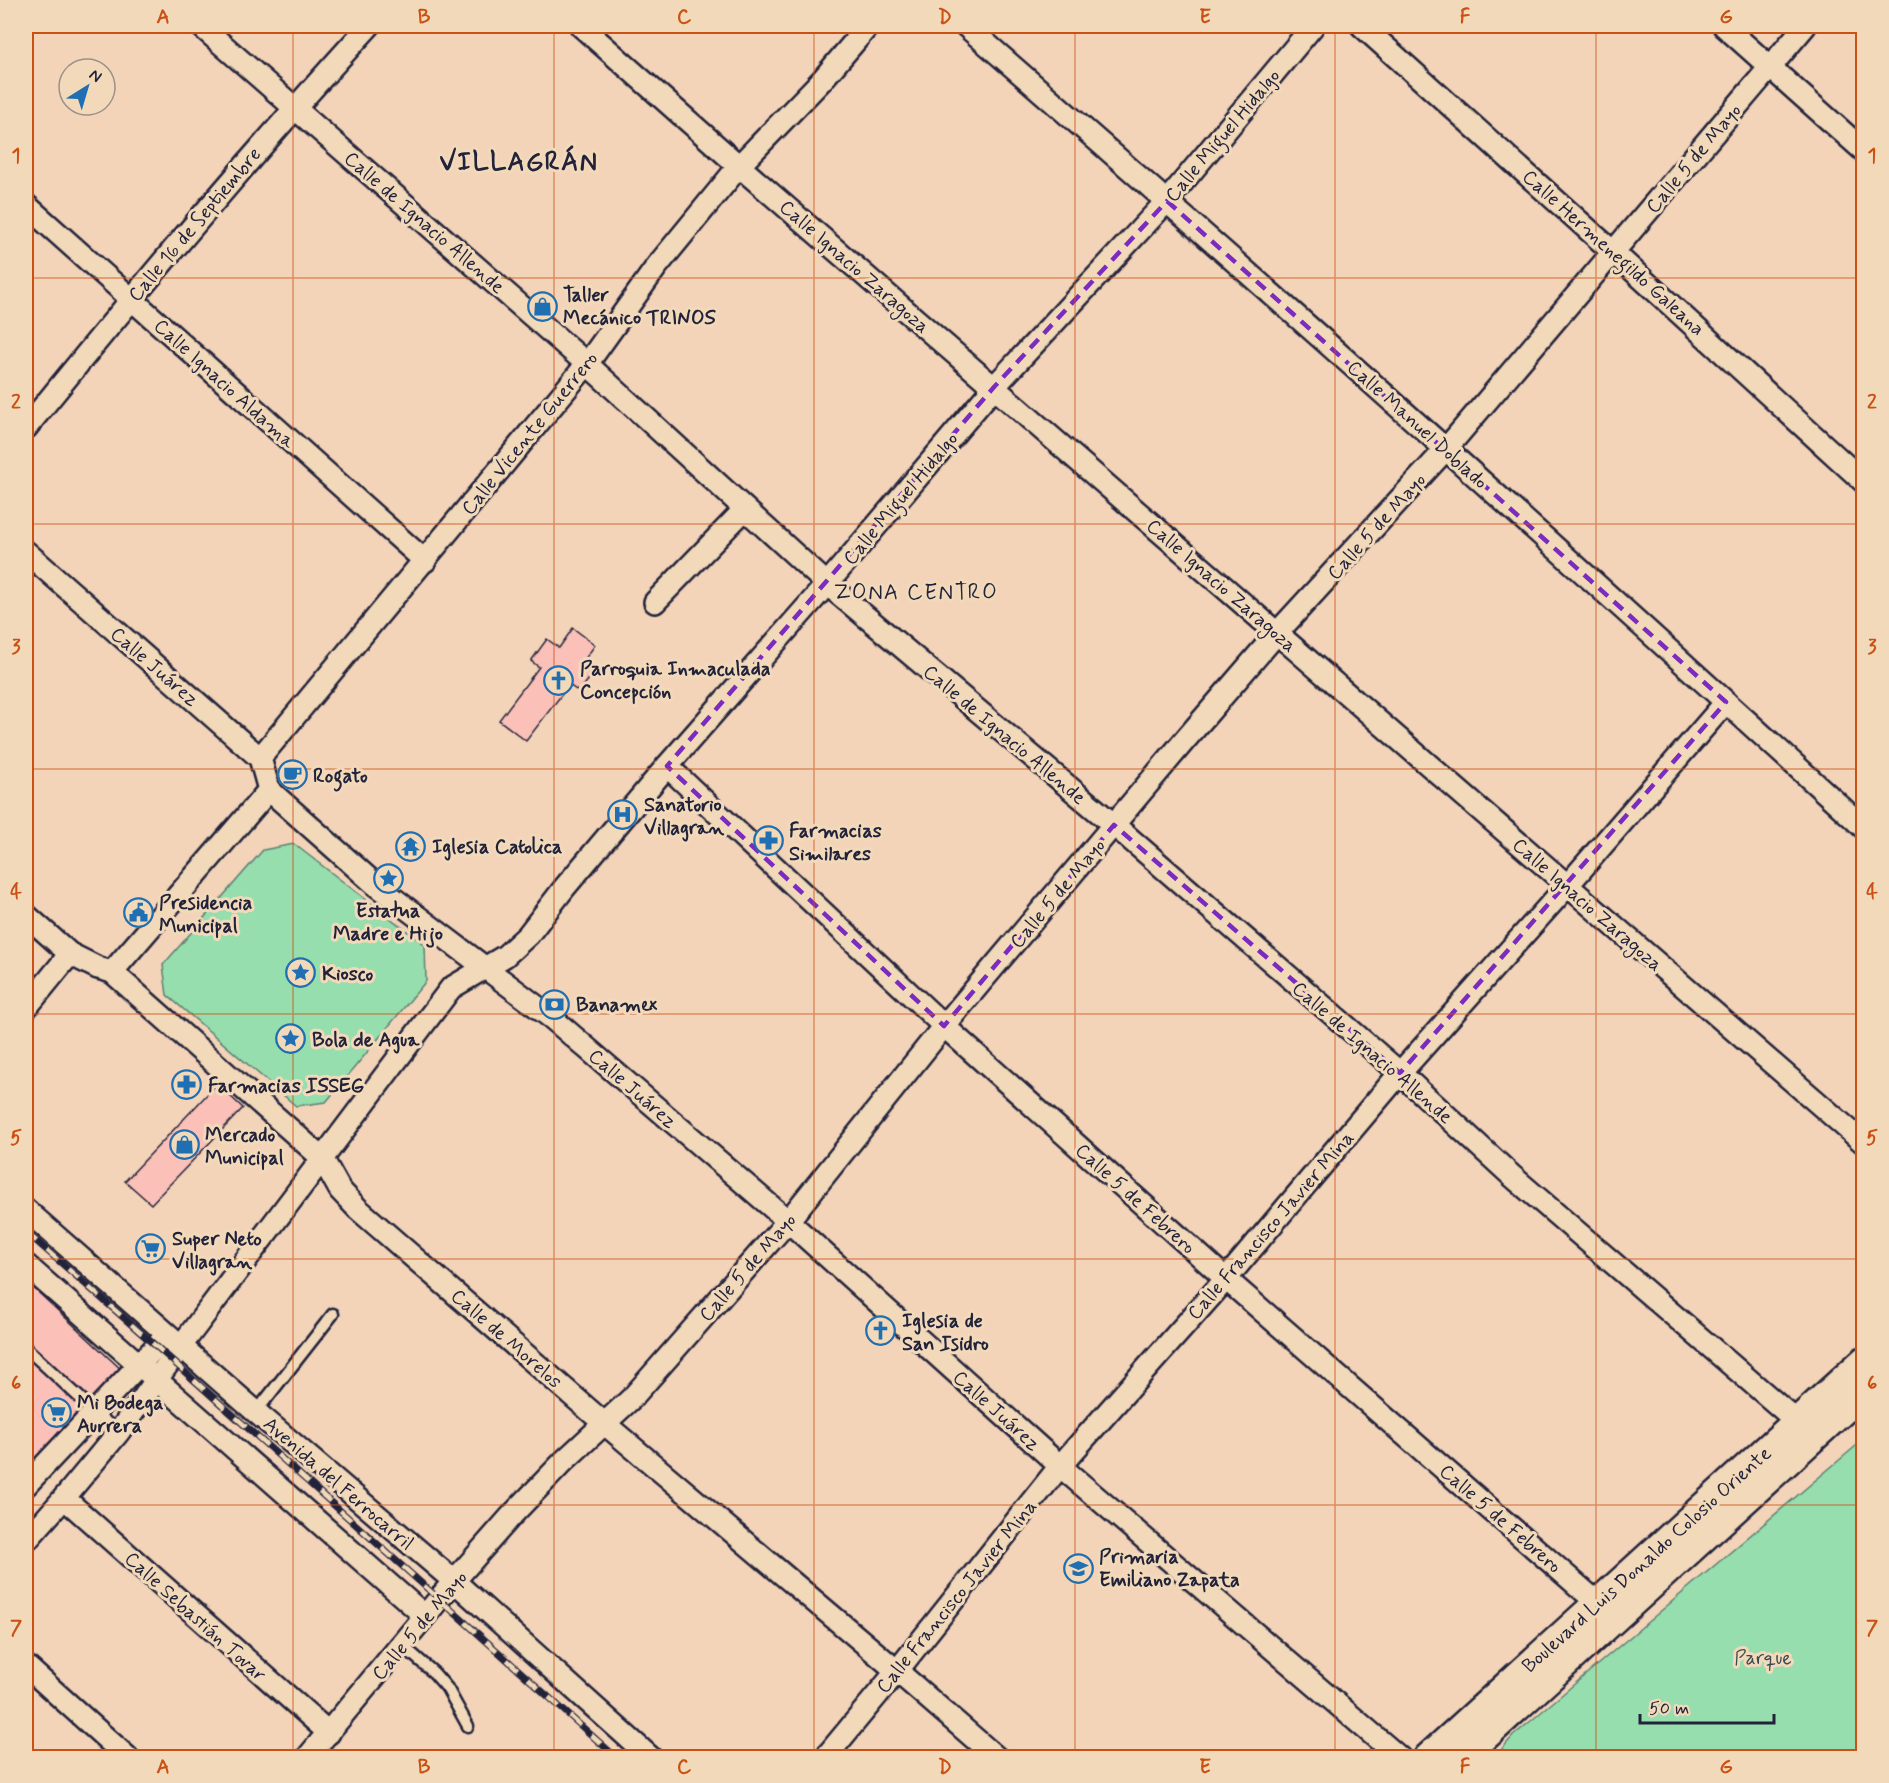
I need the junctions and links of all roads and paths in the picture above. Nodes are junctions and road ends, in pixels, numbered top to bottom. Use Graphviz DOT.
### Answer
graph roads {
  1 [pos="201,26"];
  2 [pos="369,26"];
  3 [pos="581,26"];
  4 [pos="868,26"];
  5 [pos="966,26"];
  6 [pos="1313,26"];
  7 [pos="1362,26"];
  8 [pos="1724,26"];
  9 [pos="1805,26"];
  10 [pos="1770,67"];
  11 [pos="294,108"];
  12 [pos="1863,151"];
  13 [pos="739,166"];
  14 [pos="1167,201"];
  15 [pos="26,205"];
  16 [pos="1613,252"];
  17 [pos="131,299"];
  18 [pos="587,364"];
  19 [pos="994,387"];
  20 [pos="26,428"];
  21 [pos="1446,449"];
  22 [pos="1863,482"];
  23 [pos="745,508"];
  24 [pos="26,552"];
  25 [pos="425,561"];
  26 [pos="828,584"];
  27 [pos="655,602"];
  28 [pos="1277,633"];
  29 [pos="1726,702"];
  30 [pos="260,758"];
  31 [pos="667,766"];
  32 [pos="269,790"];
  33 [pos="1114,825"];
  34 [pos="1863,827"];
  35 [pos="1567,886"];
  36 [pos="26,915"];
  37 [pos="70,954"];
  38 [pos="485,969"];
  39 [pos="112,972"];
  40 [pos="26,1008"];
  41 [pos="944,1026"];
  42 [pos="1400,1073"];
  43 [pos="1863,1143"];
  44 [pos="322,1158"];
  45 [pos="26,1210"];
  46 [pos="788,1221"];
  47 [pos="26,1265"];
  48 [pos="1226,1279"];
  49 [pos="333,1314"];
  50 [pos="174,1341"];
  51 [pos="26,1348"];
  52 [pos="1863,1361"];
  53 [pos="140,1365"];
  54 [pos="157,1379"];
  55 [pos="1863,1391"];
  56 [pos="256,1412"];
  57 [pos="95,1413"];
  58 [pos="605,1424"];
  59 [pos="1806,1429"];
  60 [pos="117,1433"];
  61 [pos="1060,1466"];
  62 [pos="28,1477"];
  63 [pos="64,1498"];
  64 [pos="26,1540"];
  65 [pos="454,1581"];
  66 [pos="1606,1610"];
  67 [pos="425,1616"];
  68 [pos="402,1645"];
  69 [pos="26,1666"];
  70 [pos="897,1671"];
  71 [pos="468,1726"];
  72 [pos="329,1733"];
  73 [pos="128,1758"];
  74 [pos="307,1758"];
  75 [pos="651,1758"];
  76 [pos="825,1758"];
  77 [pos="997,1758"];
  78 [pos="1400,1758"];
  79 [pos="1428,1758"];
  80 [pos="1461,1758"];
  1 -- 11 [label="street, Calle de Ignacio Allende"];
  2 -- 11 [label="street, Calle 16 de Septiembre"];
  3 -- 13 [label="street, Calle Ignacio Zaragoza"];
  4 -- 13 [label="street, Calle Vicente Guerrero"];
  5 -- 14 [label="street, Calle Manuel Doblado"];
  6 -- 14 [label="street, Calle Miguel Hidalgo"];
  7 -- 16 [label="street, Calle Hermenegildo Galeana"];
  8 -- 10 [label="street"];
  9 -- 10 [label="street, Calle 5 de Mayo"];
  10 -- 12 [label="street"];
  10 -- 16 [label="street, Calle 5 de Mayo"];
  11 -- 17 [label="street, Calle 16 de Septiembre"];
  11 -- 18 [label="street, Calle de Ignacio Allende"];
  13 -- 18 [label="street, Calle Vicente Guerrero"];
  13 -- 19 [label="street, Calle Ignacio Zaragoza"];
  14 -- 19 [label="street, Calle Miguel Hidalgo"];
  14 -- 21 [label="street, Calle Manuel Doblado"];
  15 -- 17 [label="street, Calle Ignacio Aldama"];
  16 -- 21 [label="street, Calle 5 de Mayo"];
  16 -- 22 [label="street, Calle Hermenegildo Galeana"];
  17 -- 20 [label="street, Calle 16 de Septiembre"];
  17 -- 25 [label="street, Calle Ignacio Aldama"];
  18 -- 23 [label="street, Calle de Ignacio Allende"];
  18 -- 25 [label="street, Calle Vicente Guerrero"];
  19 -- 26 [label="street, Calle Miguel Hidalgo"];
  19 -- 28 [label="street, Calle Ignacio Zaragoza"];
  21 -- 28 [label="street, Calle 5 de Mayo"];
  21 -- 29 [label="street, Calle Manuel Doblado"];
  23 -- 26 [label="street, Calle de Ignacio Allende"];
  23 -- 27 [label="street"];
  24 -- 30 [label="street, Calle Juárez"];
  25 -- 30 [label="street, Calle Vicente Guerrero"];
  26 -- 31 [label="street, Calle Miguel Hidalgo"];
  26 -- 33 [label="street, Calle de Ignacio Allende"];
  28 -- 33 [label="street, Calle 5 de Mayo"];
  28 -- 35 [label="street, Calle Ignacio Zaragoza"];
  29 -- 34 [label="street, Calle Manuel Doblado"];
  29 -- 35 [label="street, Calle Francisco Javier Mina"];
  30 -- 32 [label="street"];
  31 -- 38 [label="street, Calle Miguel Hidalgo"];
  31 -- 41 [label="street, Calle 5 de Febrero"];
  32 -- 38 [label="street, Calle Juárez"];
  32 -- 39 [label="street"];
  33 -- 41 [label="street, Calle 5 de Mayo"];
  33 -- 42 [label="street, Calle de Ignacio Allende"];
  35 -- 42 [label="street, Calle Francisco Javier Mina"];
  35 -- 43 [label="street, Calle Ignacio Zaragoza"];
  36 -- 37 [label="street, Calle de Morelos"];
  37 -- 39 [label="street, Calle de Morelos"];
  37 -- 40 [label="street"];
  38 -- 44 [label="street, Calle Miguel Hidalgo"];
  38 -- 46 [label="street, Calle Juárez"];
  39 -- 44 [label="street, Calle de Morelos"];
  41 -- 46 [label="street, Calle 5 de Mayo"];
  41 -- 48 [label="street, Calle 5 de Febrero"];
  42 -- 48 [label="street, Calle Francisco Javier Mina"];
  42 -- 59 [label="street, Calle de Ignacio Allende"];
  44 -- 50 [label="street"];
  44 -- 58 [label="street, Calle de Morelos"];
  45 -- 50 [label="street, Avenida del Ferrocarril"];
  46 -- 58 [label="street, Calle 5 de Mayo"];
  46 -- 61 [label="street, Calle Juárez"];
  47 -- 53 [label="street"];
  48 -- 61 [label="street, Calle Francisco Javier Mina"];
  48 -- 66 [label="street, Calle 5 de Febrero"];
  49 -- 56 [label="lane"];
  50 -- 53 [label="street"];
  50 -- 54 [label="street"];
  50 -- 56 [label="street, Avenida del Ferrocarril"];
  51 -- 57 [label="lane"];
  52 -- 59 [label="main road, Boulevard Luis Donaldo Colosio Oriente"];
  53 -- 54 [label="street"];
  53 -- 57 [label="street"];
  54 -- 60 [label="street"];
  54 -- 67 [label="street"];
  55 -- 59 [label="main road, Boulevard Luis Donaldo Colosio Oriente"];
  56 -- 65 [label="street, Avenida del Ferrocarril"];
  57 -- 60 [label="lane"];
  57 -- 62 [label="street"];
  58 -- 65 [label="street, Calle 5 de Mayo"];
  58 -- 70 [label="street, Calle de Morelos"];
  59 -- 66 [label="main road, Boulevard Luis Donaldo Colosio Oriente"];
  60 -- 63 [label="street"];
  61 -- 70 [label="street, Calle Francisco Javier Mina"];
  61 -- 78 [label="street, Calle Juárez"];
  63 -- 64 [label="street"];
  63 -- 72 [label="street, Calle Sebastián Tovar"];
  65 -- 67 [label="street, Calle 5 de Mayo"];
  65 -- 75 [label="street, Avenida del Ferrocarril"];
  66 -- 79 [label="main road, Boulevard Luis Donaldo Colosio Oriente"];
  66 -- 80 [label="main road, Boulevard Luis Donaldo Colosio Oriente"];
  67 -- 68 [label="street, Calle 5 de Mayo"];
  68 -- 71 [label="lane"];
  68 -- 72 [label="street, Calle 5 de Mayo"];
  69 -- 73 [label="street"];
  70 -- 76 [label="street, Calle Francisco Javier Mina"];
  70 -- 77 [label="street, Calle de Morelos"];
  72 -- 74 [label="street, Calle 5 de Mayo"];
}
